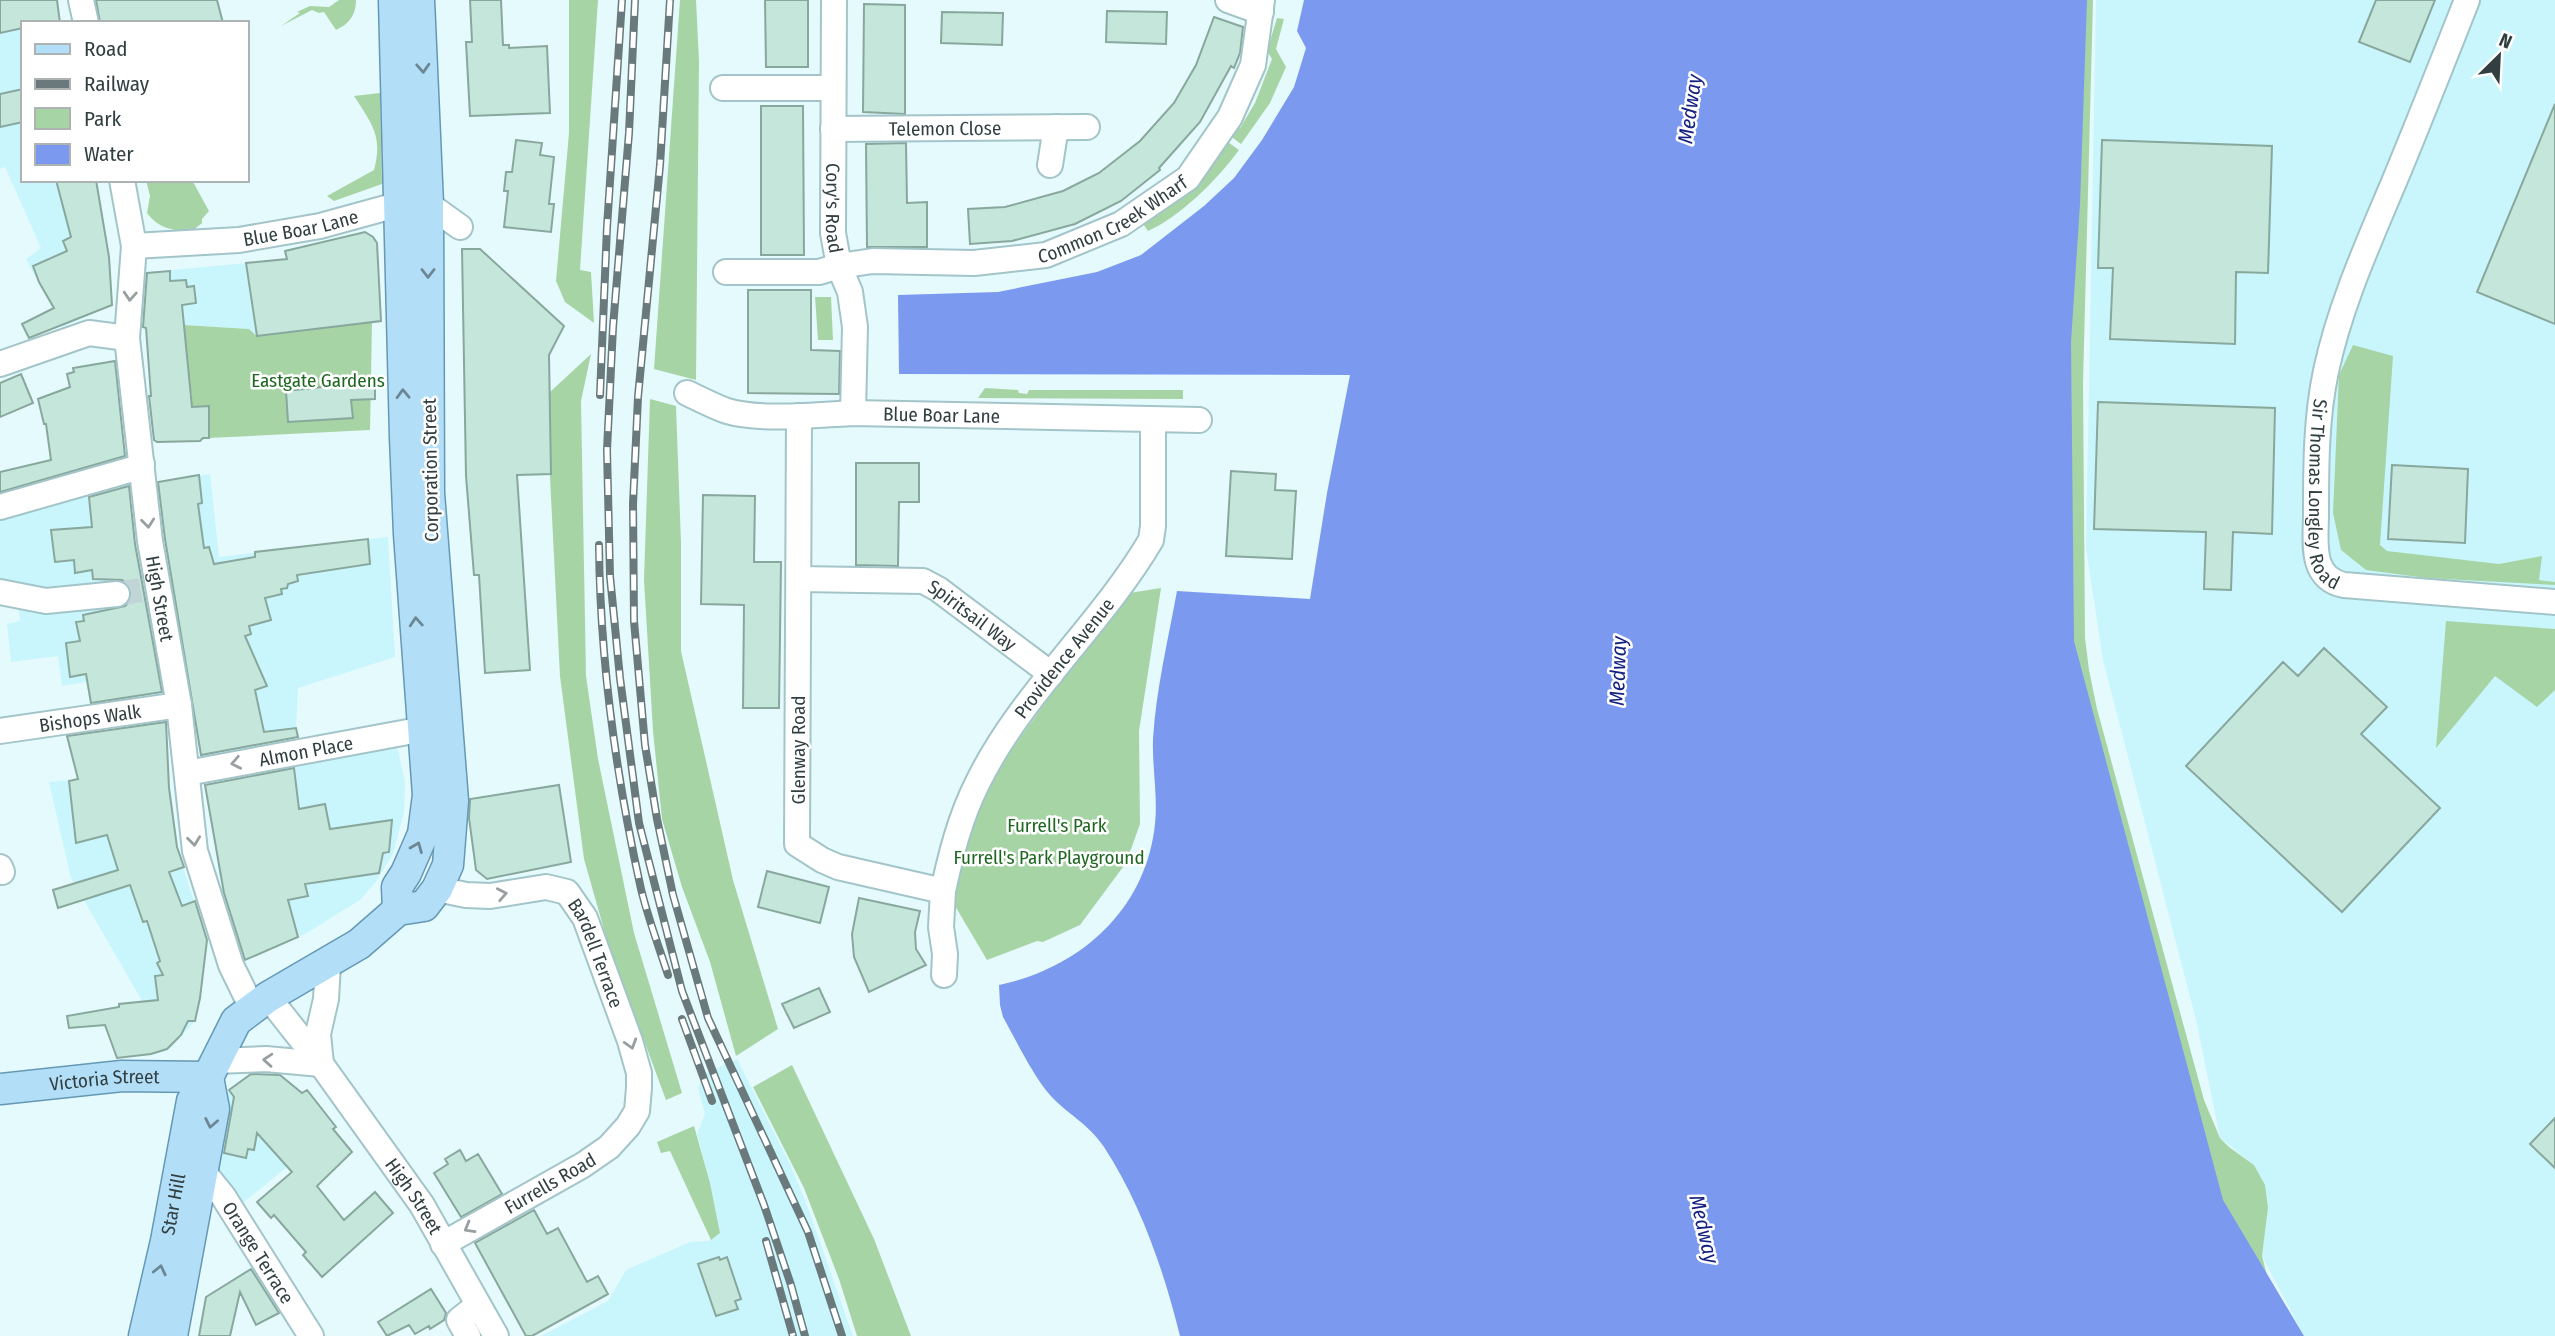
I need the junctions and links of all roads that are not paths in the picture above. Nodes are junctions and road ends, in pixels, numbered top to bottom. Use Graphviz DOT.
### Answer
graph roads {
  1 [pos="81,0"];
  2 [pos="394,0"];
  3 [pos="419,0"];
  4 [pos="834,0"];
  5 [pos="1228,0"];
  6 [pos="2468,0"];
  7 [pos="1261,6"];
  8 [pos="86,21"];
  9 [pos="723,88"];
  10 [pos="833,88"];
  11 [pos="1056,127"];
  12 [pos="1087,127"];
  13 [pos="833,129"];
  14 [pos="1049,165"];
  15 [pos="122,182"];
  16 [pos="414,204"];
  17 [pos="460,227"];
  18 [pos="134,246"];
  19 [pos="839,266"];
  20 [pos="726,272"];
  21 [pos="127,338"];
  22 [pos="0,365"];
  23 [pos="687,393"];
  24 [pos="853,412"];
  25 [pos="799,416"];
  26 [pos="1199,420"];
  27 [pos="1153,421"];
  28 [pos="142,464"];
  29 [pos="0,507"];
  30 [pos="799,579"];
  31 [pos="0,592"];
  32 [pos="117,594"];
  33 [pos="2555,602"];
  34 [pos="1051,674"];
  35 [pos="179,705"];
  36 [pos="424,729"];
  37 [pos="0,730"];
  38 [pos="187,773"];
  39 [pos="438,889"];
  40 [pos="943,891"];
  41 [pos="398,910"];
  42 [pos="328,964"];
  43 [pos="944,975"];
  44 [pos="260,1002"];
  45 [pos="321,1064"];
  46 [pos="211,1069"];
  47 [pos="0,1089"];
  48 [pos="638,1103"];
  49 [pos="202,1170"];
  50 [pos="443,1244"];
  51 [pos="478,1305"];
  52 [pos="144,1336"];
  53 [pos="172,1336"];
  54 [pos="311,1336"];
  55 [pos="468,1336"];
  56 [pos="496,1336"];
  1 -- 8 [label="street"];
  2 -- 16 [label="main road, Corporation Street"];
  3 -- 16 [label="main road, Corporation Street, one-way"];
  4 -- 10 [label="street, Cory's Road"];
  5 -- 7 [label="street"];
  6 -- 33 [label="street, Sir Thomas Longley Road"];
  7 -- 19 [label="street, Common Creek Wharf"];
  9 -- 10 [label="street"];
  10 -- 13 [label="street, Cory's Road"];
  11 -- 12 [label="street, Telemon Close"];
  11 -- 13 [label="street, Telemon Close"];
  11 -- 14 [label="street"];
  13 -- 19 [label="street, Cory's Road"];
  15 -- 18 [label="street, High Street"];
  16 -- 17 [label="street"];
  16 -- 18 [label="street, Blue Boar Lane"];
  36 -- 16 [label="main road, Corporation Street, one-way"];
  16 -- 39 [label="main road, Corporation Street, one-way"];
  18 -- 21 [label="street, High Street, one-way"];
  19 -- 20 [label="street, Common Creek Wharf"];
  19 -- 24 [label="street, Cory's Road"];
  21 -- 22 [label="street"];
  21 -- 28 [label="street, High Street"];
  23 -- 25 [label="street, Blue Boar Lane"];
  24 -- 25 [label="street, Blue Boar Lane"];
  24 -- 27 [label="street, Blue Boar Lane"];
  25 -- 30 [label="street, Glenway Road"];
  26 -- 27 [label="street, Blue Boar Lane"];
  27 -- 34 [label="street, Providence Avenue"];
  28 -- 29 [label="street"];
  28 -- 35 [label="street, High Street, one-way"];
  30 -- 34 [label="street, Spiritsail Way"];
  30 -- 40 [label="street, Glenway Road"];
  31 -- 32 [label="street"];
  34 -- 40 [label="street, Providence Avenue"];
  35 -- 37 [label="street, Bishops Walk"];
  35 -- 38 [label="street, High Street"];
  36 -- 38 [label="street, Almon Place, one-way"];
  41 -- 36 [label="main road, Corporation Street, one-way"];
  38 -- 44 [label="street, High Street, one-way"];
  39 -- 41 [label="main road"];
  39 -- 48 [label="street, Bardell Terrace, one-way"];
  40 -- 43 [label="street"];
  41 -- 42 [label="main road"];
  42 -- 44 [label="main road"];
  42 -- 45 [label="street"];
  44 -- 45 [label="street, High Street"];
  44 -- 46 [label="main road, Star Hill"];
  45 -- 46 [label="street, one-way"];
  45 -- 50 [label="street, High Street"];
  46 -- 47 [label="main road, Victoria Street"];
  46 -- 49 [label="main road, Star Hill, one-way"];
  52 -- 46 [label="main road, Star Hill, one-way"];
  48 -- 50 [label="street, Furrells Road, one-way"];
  49 -- 53 [label="main road, Star Hill"];
  49 -- 54 [label="street, Orange Terrace"];
  50 -- 51 [label="street, High Street"];
  51 -- 55 [label="street"];
  51 -- 56 [label="street, High Street"];
}
